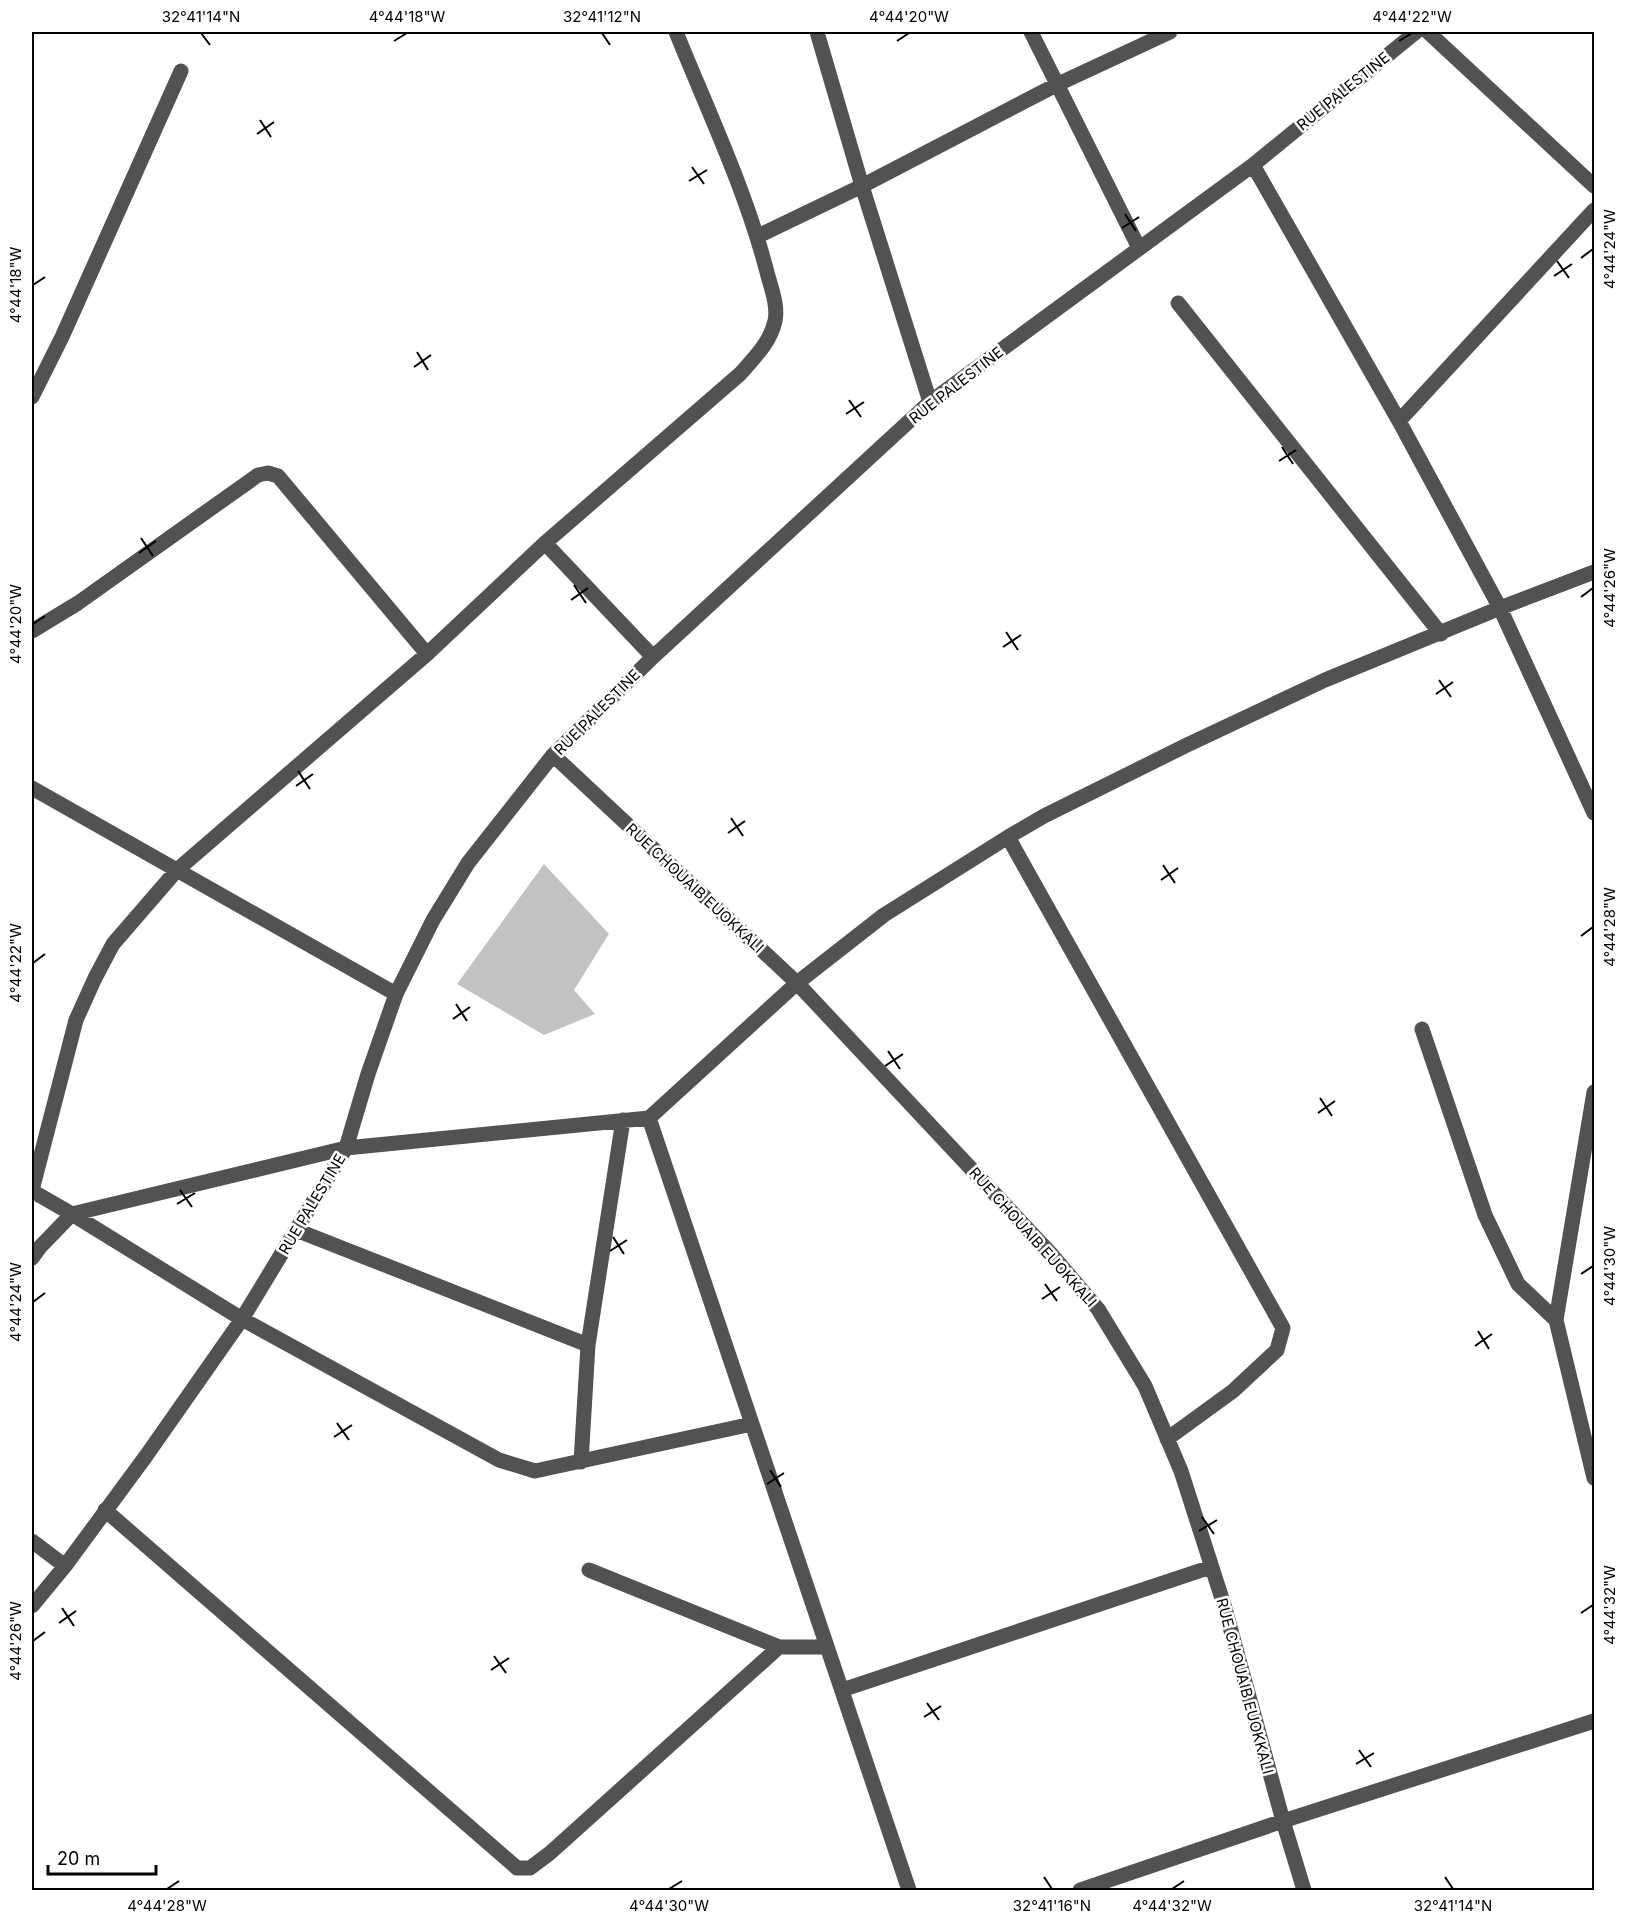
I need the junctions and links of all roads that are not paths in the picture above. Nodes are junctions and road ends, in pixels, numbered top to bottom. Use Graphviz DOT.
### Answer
graph roads {
  1 [pos="676,32"];
  2 [pos="817,32"];
  3 [pos="1031,32"];
  4 [pos="1170,32"];
  5 [pos="1416,32"];
  6 [pos="1428,32"];
  7 [pos="181,71"];
  8 [pos="1056,84"];
  9 [pos="1252,165"];
  10 [pos="862,186"];
  11 [pos="1594,186"];
  12 [pos="1594,210"];
  13 [pos="758,236"];
  14 [pos="1139,248"];
  15 [pos="1178,303"];
  16 [pos="32,397"];
  17 [pos="930,402"];
  18 [pos="1398,421"];
  19 [pos="545,543"];
  20 [pos="1594,572"];
  21 [pos="1500,608"];
  22 [pos="32,632"];
  23 [pos="1441,634"];
  24 [pos="427,654"];
  25 [pos="652,657"];
  26 [pos="553,755"];
  27 [pos="32,788"];
  28 [pos="1594,813"];
  29 [pos="1008,837"];
  30 [pos="177,870"];
  31 [pos="798,983"];
  32 [pos="396,994"];
  33 [pos="1422,1029"];
  34 [pos="1594,1092"];
  35 [pos="649,1118"];
  36 [pos="623,1120"];
  37 [pos="346,1148"];
  38 [pos="32,1191"];
  39 [pos="72,1214"];
  40 [pos="296,1230"];
  41 [pos="32,1258"];
  42 [pos="242,1319"];
  43 [pos="1556,1320"];
  44 [pos="588,1345"];
  45 [pos="752,1424"];
  46 [pos="1167,1439"];
  47 [pos="581,1462"];
  48 [pos="1594,1478"];
  49 [pos="105,1510"];
  50 [pos="32,1541"];
  51 [pos="65,1566"];
  52 [pos="1211,1567"];
  53 [pos="589,1570"];
  54 [pos="32,1606"];
  55 [pos="779,1647"];
  56 [pos="827,1647"];
  57 [pos="842,1690"];
  58 [pos="1594,1720"];
  59 [pos="1282,1821"];
  60 [pos="909,1890"];
  61 [pos="1080,1890"];
  62 [pos="1304,1890"];
  1 -- 13 [label="street"];
  2 -- 10 [label="street"];
  3 -- 8 [label="street"];
  4 -- 8 [label="street"];
  5 -- 9 [label="street, RUE PALESTINE"];
  6 -- 11 [label="street"];
  7 -- 16 [label="street"];
  8 -- 10 [label="street"];
  8 -- 14 [label="street"];
  9 -- 14 [label="street, RUE PALESTINE"];
  9 -- 18 [label="street"];
  10 -- 13 [label="street"];
  10 -- 17 [label="street"];
  12 -- 18 [label="street"];
  13 -- 19 [label="street"];
  14 -- 17 [label="street, RUE PALESTINE"];
  15 -- 23 [label="street"];
  17 -- 25 [label="street, RUE PALESTINE"];
  18 -- 21 [label="street"];
  19 -- 24 [label="street"];
  19 -- 25 [label="street"];
  20 -- 21 [label="street"];
  21 -- 23 [label="street"];
  21 -- 28 [label="street"];
  22 -- 24 [label="street"];
  23 -- 29 [label="street"];
  24 -- 30 [label="street"];
  25 -- 26 [label="street, RUE PALESTINE"];
  26 -- 31 [label="street, RUE CHOUAIB EUOKKALI"];
  26 -- 32 [label="street, RUE PALESTINE"];
  27 -- 30 [label="street"];
  29 -- 31 [label="street"];
  29 -- 46 [label="street"];
  30 -- 32 [label="street"];
  30 -- 38 [label="street"];
  31 -- 35 [label="street"];
  31 -- 46 [label="street, RUE CHOUAIB EUOKKALI"];
  32 -- 37 [label="street, RUE PALESTINE"];
  33 -- 43 [label="street"];
  34 -- 43 [label="street"];
  35 -- 36 [label="street"];
  35 -- 45 [label="street"];
  36 -- 37 [label="street"];
  36 -- 44 [label="street"];
  37 -- 39 [label="street"];
  37 -- 40 [label="street, RUE PALESTINE"];
  38 -- 39 [label="street"];
  39 -- 41 [label="street"];
  39 -- 42 [label="street"];
  40 -- 42 [label="street, RUE PALESTINE"];
  40 -- 44 [label="street"];
  42 -- 47 [label="street"];
  42 -- 49 [label="street, RUE PALESTINE"];
  43 -- 48 [label="street"];
  44 -- 47 [label="street"];
  45 -- 47 [label="street"];
  45 -- 56 [label="street"];
  46 -- 52 [label="street, RUE CHOUAIB EUOKKALI"];
  49 -- 51 [label="street, RUE PALESTINE"];
  49 -- 55 [label="street"];
  50 -- 51 [label="street"];
  51 -- 54 [label="street, RUE PALESTINE"];
  52 -- 57 [label="street"];
  52 -- 59 [label="street, RUE CHOUAIB EUOKKALI"];
  53 -- 55 [label="street"];
  55 -- 56 [label="street"];
  56 -- 57 [label="street"];
  57 -- 60 [label="street"];
  58 -- 59 [label="street"];
  59 -- 61 [label="street"];
  59 -- 62 [label="street, RUE CHOUAIB EUOKKALI"];
}
